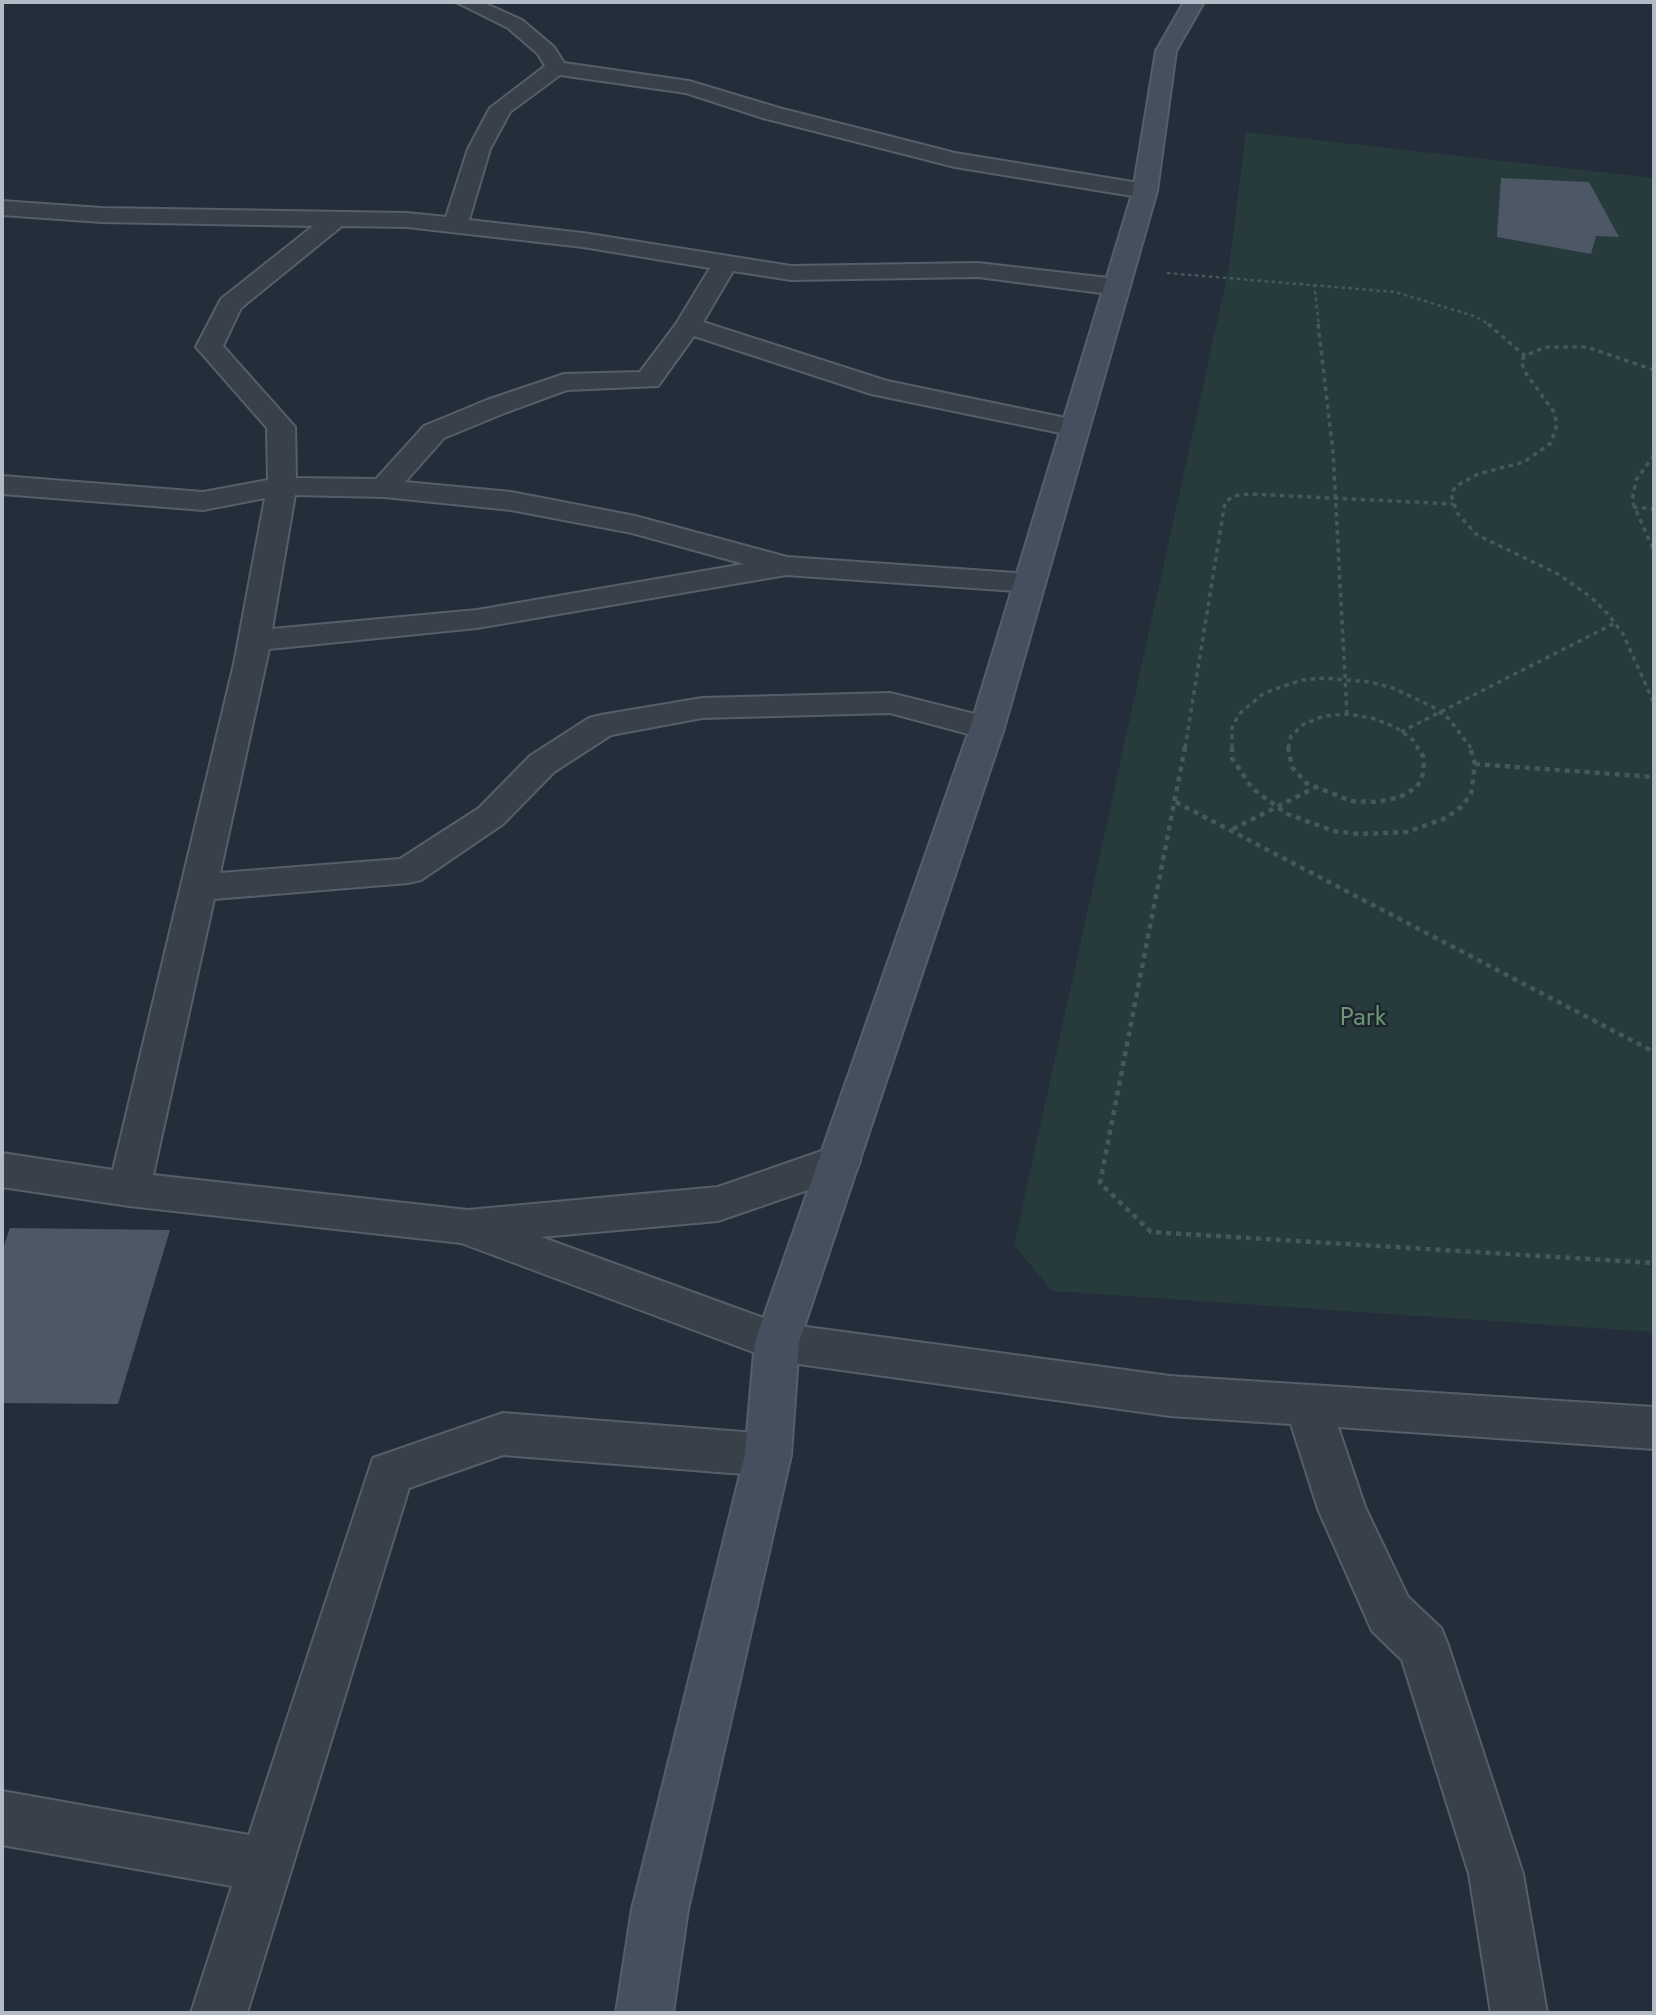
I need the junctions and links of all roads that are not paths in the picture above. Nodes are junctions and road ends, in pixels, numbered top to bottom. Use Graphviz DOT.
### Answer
graph roads {
  1 [pos="466,2"];
  2 [pos="1194,2"];
  3 [pos="556,68"];
  4 [pos="1145,191"];
  5 [pos="2,208"];
  6 [pos="335,220"];
  7 [pos="455,226"];
  8 [pos="725,263"];
  9 [pos="1119,279"];
  10 [pos="688,326"];
  11 [pos="1075,428"];
  12 [pos="2,485"];
  13 [pos="282,486"];
  14 [pos="384,488"];
  15 [pos="786,566"];
  16 [pos="1030,583"];
  17 [pos="252,641"];
  18 [pos="987,728"];
  19 [pos="199,887"];
  20 [pos="839,1162"];
  21 [pos="2,1170"];
  22 [pos="129,1189"];
  23 [pos="464,1226"];
  24 [pos="777,1342"];
  25 [pos="1307,1405"];
  26 [pos="1654,1427"];
  27 [pos="768,1455"];
  28 [pos="2,1818"];
  29 [pos="267,1865"];
  30 [pos="219,2013"];
  31 [pos="644,2013"];
  32 [pos="1519,2013"];
  1 -- 3 [label="street"];
  2 -- 4 [label="street"];
  3 -- 4 [label="street"];
  3 -- 7 [label="street"];
  4 -- 9 [label="street"];
  5 -- 6 [label="street"];
  6 -- 7 [label="street"];
  6 -- 13 [label="street"];
  7 -- 8 [label="street"];
  8 -- 9 [label="street"];
  8 -- 10 [label="street"];
  9 -- 11 [label="street"];
  10 -- 11 [label="street"];
  10 -- 14 [label="street"];
  11 -- 16 [label="street"];
  12 -- 13 [label="street"];
  13 -- 14 [label="street"];
  13 -- 17 [label="street"];
  14 -- 15 [label="street"];
  15 -- 16 [label="street"];
  15 -- 17 [label="street"];
  16 -- 18 [label="street"];
  17 -- 19 [label="street"];
  18 -- 19 [label="street"];
  18 -- 20 [label="street"];
  19 -- 22 [label="street"];
  20 -- 23 [label="street"];
  20 -- 24 [label="street"];
  21 -- 22 [label="street"];
  22 -- 23 [label="street"];
  23 -- 24 [label="street"];
  24 -- 25 [label="street"];
  24 -- 27 [label="street"];
  25 -- 26 [label="street"];
  25 -- 32 [label="street"];
  27 -- 29 [label="street"];
  27 -- 31 [label="street"];
  28 -- 29 [label="street"];
  29 -- 30 [label="street"];
}
